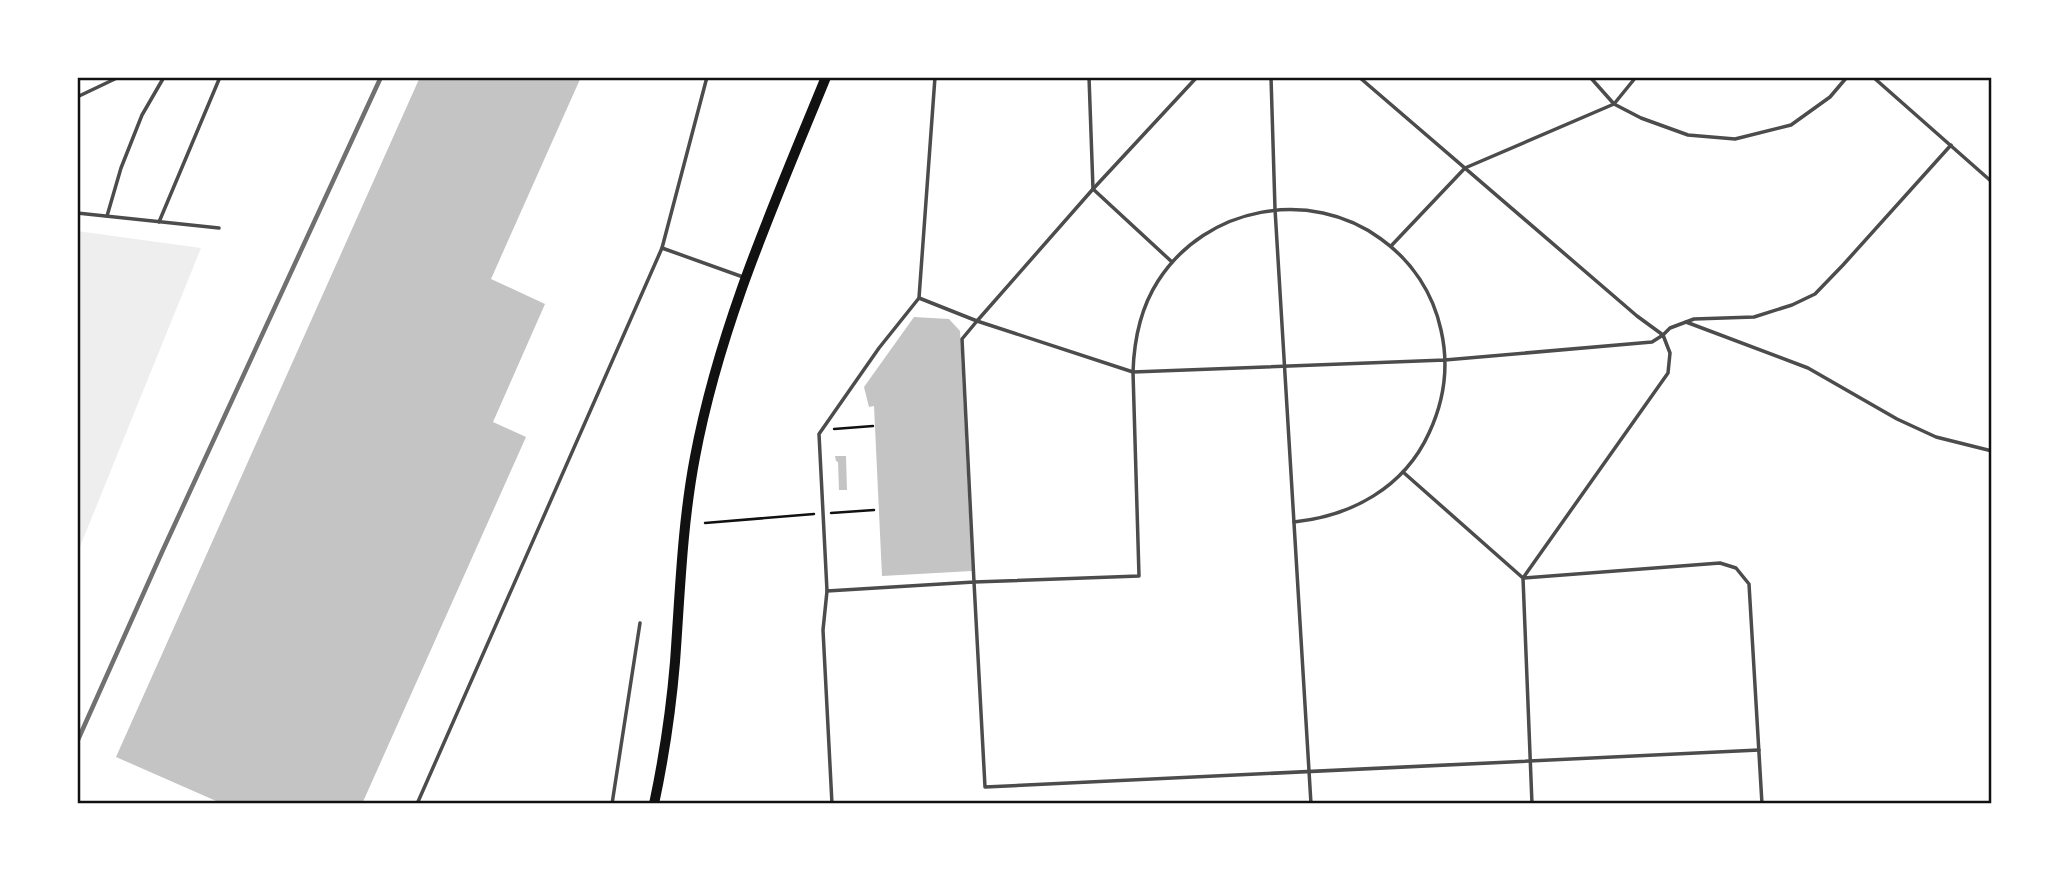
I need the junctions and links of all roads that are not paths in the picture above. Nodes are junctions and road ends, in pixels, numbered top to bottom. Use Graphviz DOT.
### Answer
graph roads {
  1 [pos="119,77"];
  2 [pos="164,77"];
  3 [pos="220,77"];
  4 [pos="707,77"];
  5 [pos="826,77"];
  6 [pos="935,77"];
  7 [pos="1089,77"];
  8 [pos="1197,77"];
  9 [pos="1271,77"];
  10 [pos="1359,77"];
  11 [pos="1590,77"];
  12 [pos="1636,77"];
  13 [pos="1847,77"];
  14 [pos="1873,77"];
  15 [pos="77,97"];
  16 [pos="1614,104"];
  17 [pos="1951,145"];
  18 [pos="1465,168"];
  19 [pos="1992,182"];
  20 [pos="1093,190"];
  21 [pos="1275,209"];
  22 [pos="77,212"];
  23 [pos="107,216"];
  24 [pos="159,222"];
  25 [pos="219,228"];
  26 [pos="1391,246"];
  27 [pos="662,248"];
  28 [pos="1172,262"];
  29 [pos="745,277"];
  30 [pos="919,298"];
  31 [pos="977,321"];
  32 [pos="1686,322"];
  33 [pos="1663,335"];
  34 [pos="1446,360"];
  35 [pos="1284,366"];
  36 [pos="1133,372"];
  37 [pos="1992,451"];
  38 [pos="1403,472"];
  39 [pos="1294,522"];
  40 [pos="1523,578"];
  41 [pos="974,582"];
  42 [pos="827,591"];
  43 [pos="639,623"];
  44 [pos="1759,750"];
  45 [pos="1530,761"];
  46 [pos="1308,772"];
  47 [pos="417,804"];
  48 [pos="612,804"];
  49 [pos="654,804"];
  50 [pos="832,804"];
  51 [pos="1311,804"];
  52 [pos="1532,804"];
  53 [pos="1762,804"];
  1 -- 15 [label="lane"];
  2 -- 23 [label="lane"];
  3 -- 24 [label="lane"];
  4 -- 27 [label="lane"];
  5 -- 29 [label="main road"];
  6 -- 30 [label="lane"];
  7 -- 20 [label="lane"];
  8 -- 20 [label="lane"];
  9 -- 21 [label="lane"];
  10 -- 18 [label="lane"];
  11 -- 16 [label="lane"];
  12 -- 16 [label="lane"];
  13 -- 16 [label="lane"];
  14 -- 17 [label="lane"];
  16 -- 18 [label="lane"];
  17 -- 19 [label="lane"];
  17 -- 32 [label="lane"];
  18 -- 26 [label="lane"];
  18 -- 33 [label="lane"];
  20 -- 28 [label="lane"];
  20 -- 31 [label="lane"];
  21 -- 26 [label="lane"];
  21 -- 28 [label="lane"];
  21 -- 35 [label="lane"];
  22 -- 23 [label="lane"];
  23 -- 24 [label="lane"];
  24 -- 25 [label="lane"];
  26 -- 34 [label="lane"];
  27 -- 29 [label="lane"];
  27 -- 47 [label="lane"];
  28 -- 36 [label="lane"];
  29 -- 49 [label="main road"];
  30 -- 31 [label="lane"];
  30 -- 42 [label="lane"];
  31 -- 36 [label="lane"];
  31 -- 41 [label="lane"];
  32 -- 33 [label="lane"];
  32 -- 37 [label="lane"];
  33 -- 34 [label="lane"];
  33 -- 40 [label="lane"];
  34 -- 35 [label="lane"];
  34 -- 38 [label="lane"];
  35 -- 36 [label="lane"];
  35 -- 39 [label="lane"];
  36 -- 41 [label="lane"];
  38 -- 39 [label="lane"];
  38 -- 40 [label="lane"];
  39 -- 46 [label="lane"];
  40 -- 44 [label="lane"];
  40 -- 45 [label="lane"];
  41 -- 42 [label="lane"];
  41 -- 46 [label="lane"];
  42 -- 50 [label="lane"];
  43 -- 48 [label="lane"];
  44 -- 45 [label="lane"];
  44 -- 53 [label="lane"];
  45 -- 46 [label="lane"];
  45 -- 52 [label="lane"];
  46 -- 51 [label="lane"];
}
